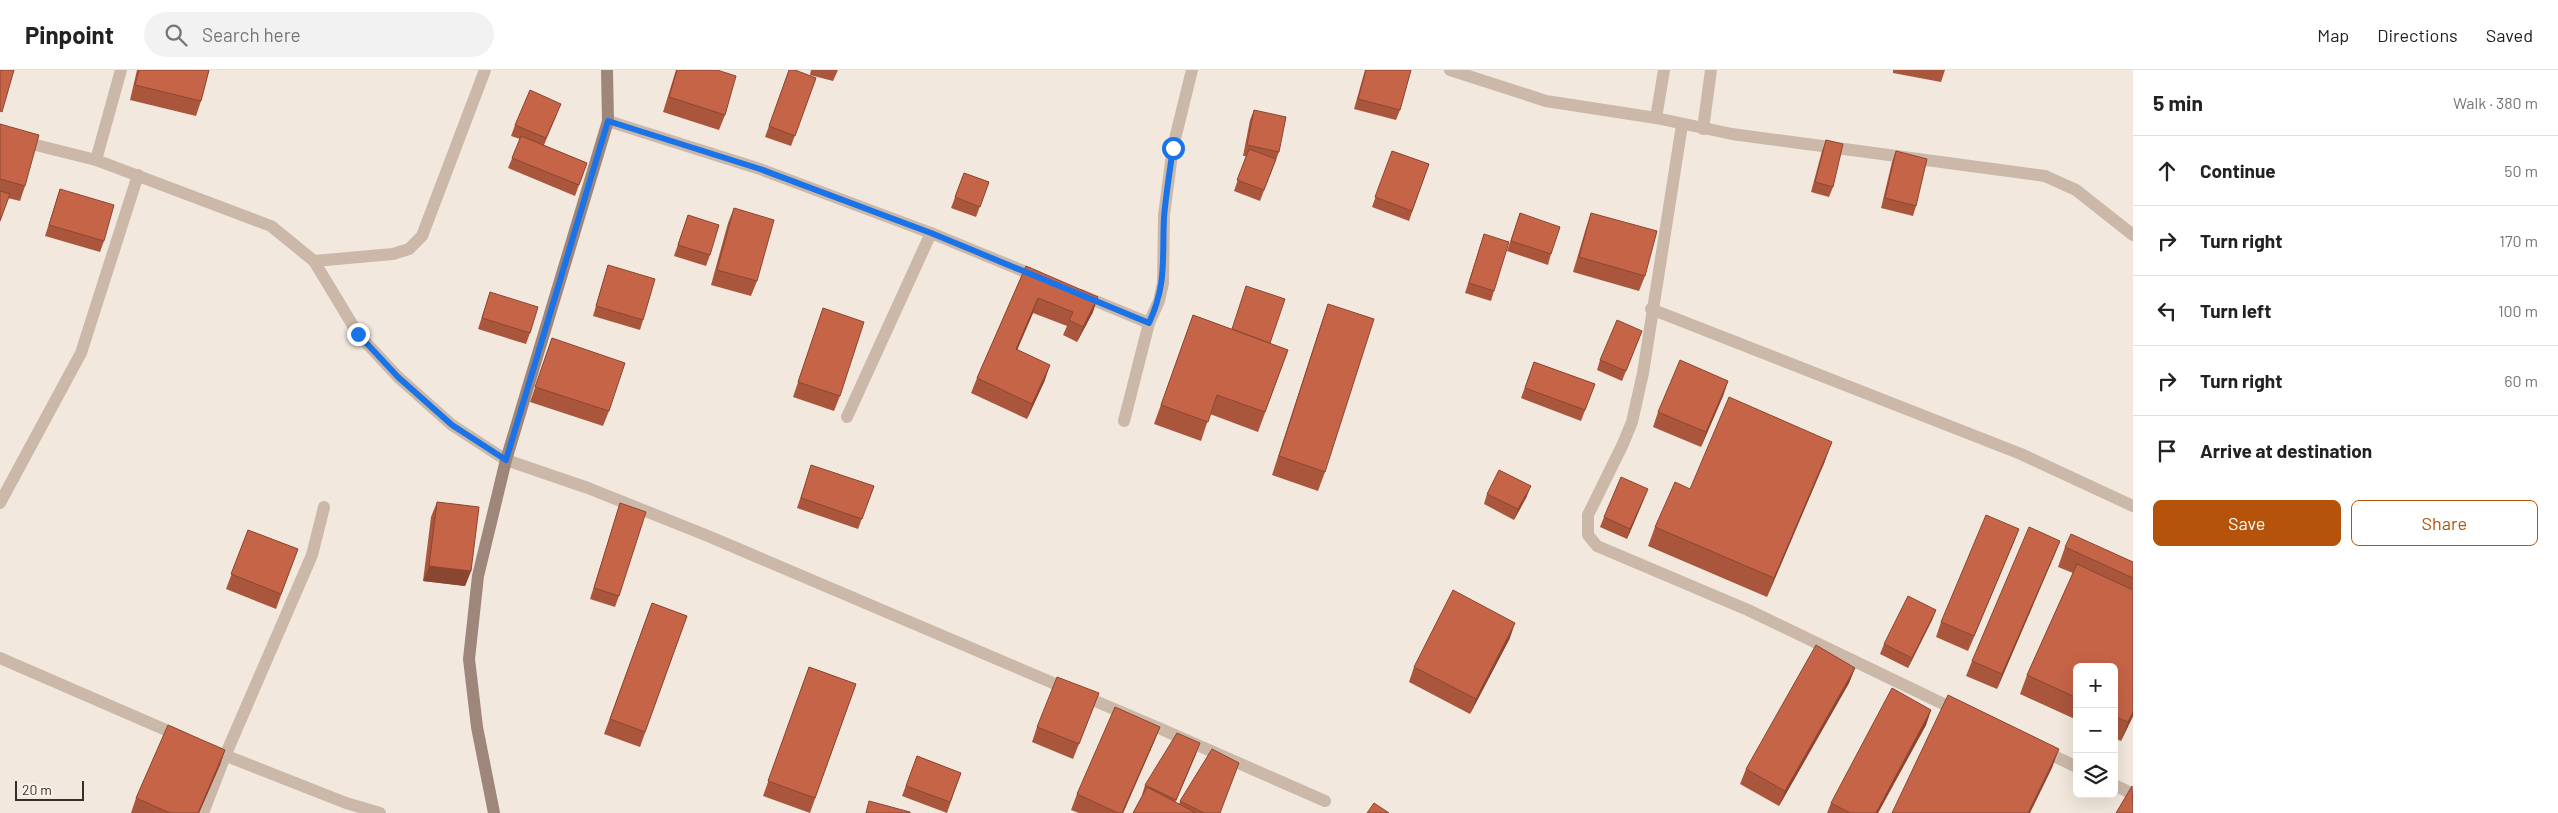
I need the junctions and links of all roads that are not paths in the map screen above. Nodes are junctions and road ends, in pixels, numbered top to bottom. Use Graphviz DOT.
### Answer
graph roads {
  1 [pos="121,70"];
  2 [pos="485,70"];
  3 [pos="607,70"];
  4 [pos="1192,70"];
  5 [pos="1450,70"];
  6 [pos="1664,70"];
  7 [pos="1711,70"];
  8 [pos="1656,118"];
  9 [pos="608,121"];
  10 [pos="1682,125"];
  11 [pos="1703,129"];
  12 [pos="0,136"];
  13 [pos="96,160"];
  14 [pos="138,175"];
  15 [pos="931,233"];
  16 [pos="2133,235"];
  17 [pos="314,261"];
  18 [pos="1049,282"];
  19 [pos="1067,290"];
  20 [pos="1651,309"];
  21 [pos="1149,323"];
  22 [pos="847,417"];
  23 [pos="1124,421"];
  24 [pos="506,460"];
  25 [pos="0,503"];
  26 [pos="2133,506"];
  27 [pos="324,507"];
  28 [pos="0,658"];
  29 [pos="1970,716"];
  30 [pos="2032,746"];
  31 [pos="225,756"];
  32 [pos="2073,765"];
  33 [pos="2118,787"];
  34 [pos="2133,794"];
  35 [pos="1325,801"];
  36 [pos="203,813"];
  37 [pos="380,813"];
  38 [pos="494,813"];
  1 -- 13 [label="street"];
  2 -- 17 [label="street"];
  3 -- 9 [label="street"];
  4 -- 21 [label="street"];
  5 -- 8 [label="street"];
  6 -- 8 [label="street"];
  7 -- 11 [label="street"];
  8 -- 10 [label="street"];
  9 -- 15 [label="street"];
  9 -- 24 [label="street"];
  10 -- 11 [label="street"];
  10 -- 20 [label="street"];
  11 -- 16 [label="street"];
  12 -- 13 [label="street"];
  13 -- 14 [label="street"];
  14 -- 17 [label="street"];
  14 -- 25 [label="street"];
  15 -- 18 [label="street"];
  15 -- 22 [label="street"];
  17 -- 24 [label="street"];
  19 -- 21 [label="street"];
  20 -- 26 [label="street"];
  20 -- 29 [label="street"];
  21 -- 23 [label="street"];
  24 -- 35 [label="street"];
  24 -- 38 [label="street"];
  27 -- 31 [label="street"];
  28 -- 31 [label="street"];
  30 -- 32 [label="street"];
  31 -- 36 [label="street"];
  31 -- 37 [label="street"];
  33 -- 34 [label="street"];
}
